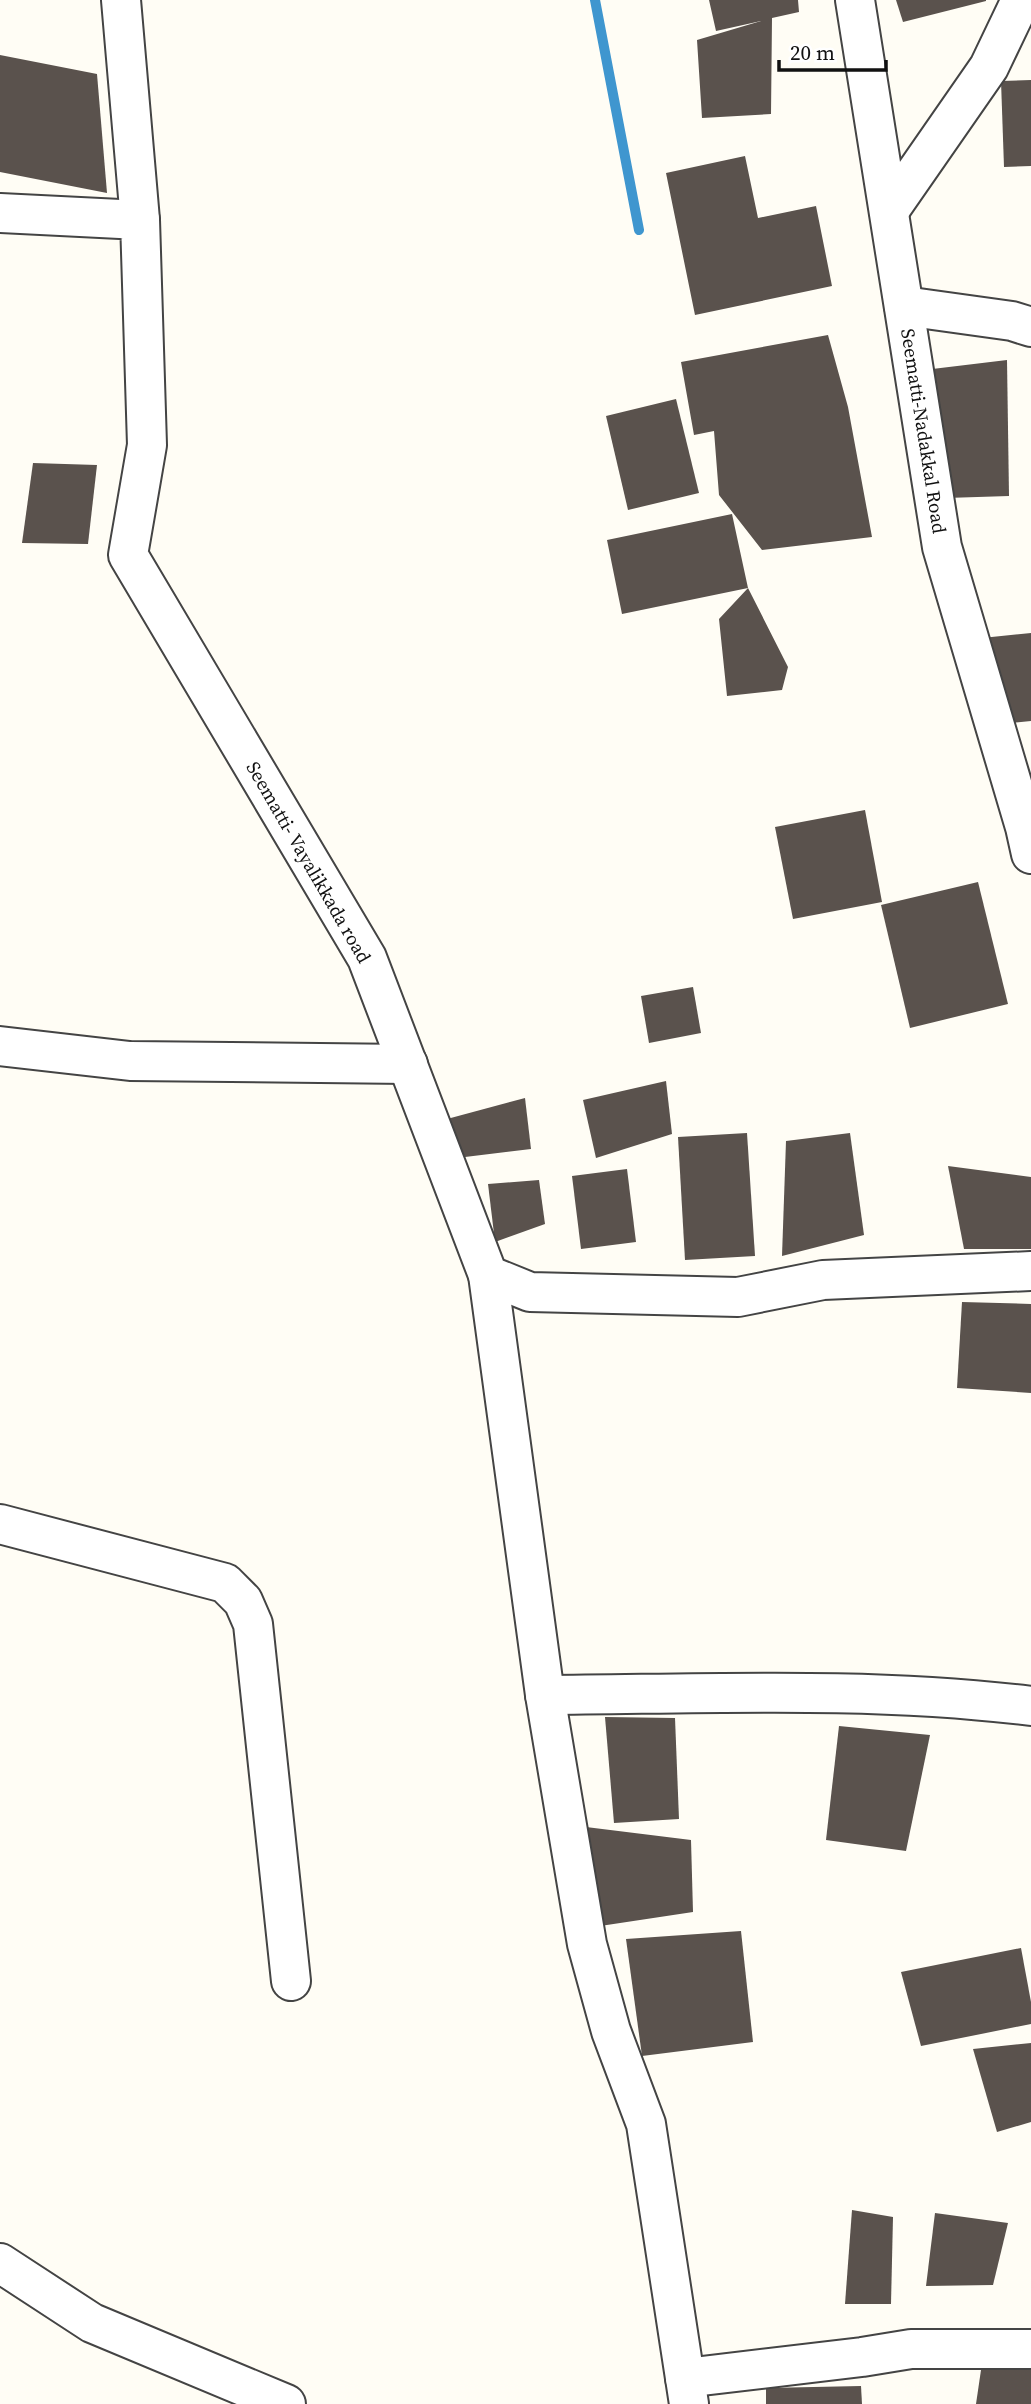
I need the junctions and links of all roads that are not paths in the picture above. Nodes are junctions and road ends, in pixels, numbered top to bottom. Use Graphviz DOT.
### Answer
graph roads {
  1 [pos="121,0"];
  2 [pos="855,0"];
  3 [pos="1021,0"];
  4 [pos="889,211"];
  5 [pos="0,213"];
  6 [pos="140,220"];
  7 [pos="904,306"];
  8 [pos="1031,327"];
  9 [pos="1029,836"];
  10 [pos="0,1046"];
  11 [pos="408,1065"];
  12 [pos="1031,1270"];
  13 [pos="488,1275"];
  14 [pos="0,1524"];
  15 [pos="545,1695"];
  16 [pos="1031,1706"];
  17 [pos="291,1980"];
  18 [pos="0,2263"];
  19 [pos="1031,2349"];
  20 [pos="687,2391"];
  21 [pos="286,2404"];
  1 -- 6 [label="street, Seematti- Vayalikkada road"];
  2 -- 4 [label="street, Seematti-Nadakkal Road"];
  3 -- 4 [label="street"];
  4 -- 7 [label="street, Seematti-Nadakkal Road"];
  5 -- 6 [label="street"];
  6 -- 11 [label="street, Seematti- Vayalikkada road"];
  7 -- 8 [label="street"];
  7 -- 9 [label="street, Seematti-Nadakkal Road"];
  10 -- 11 [label="street"];
  11 -- 13 [label="street, Seematti- Vayalikkada road"];
  12 -- 13 [label="street"];
  13 -- 15 [label="street, Seematti- Vayalikkada road"];
  14 -- 17 [label="street"];
  15 -- 16 [label="street"];
  15 -- 20 [label="street, Seematti- Vayalikkada road"];
  18 -- 21 [label="street"];
  19 -- 20 [label="street"];
}
